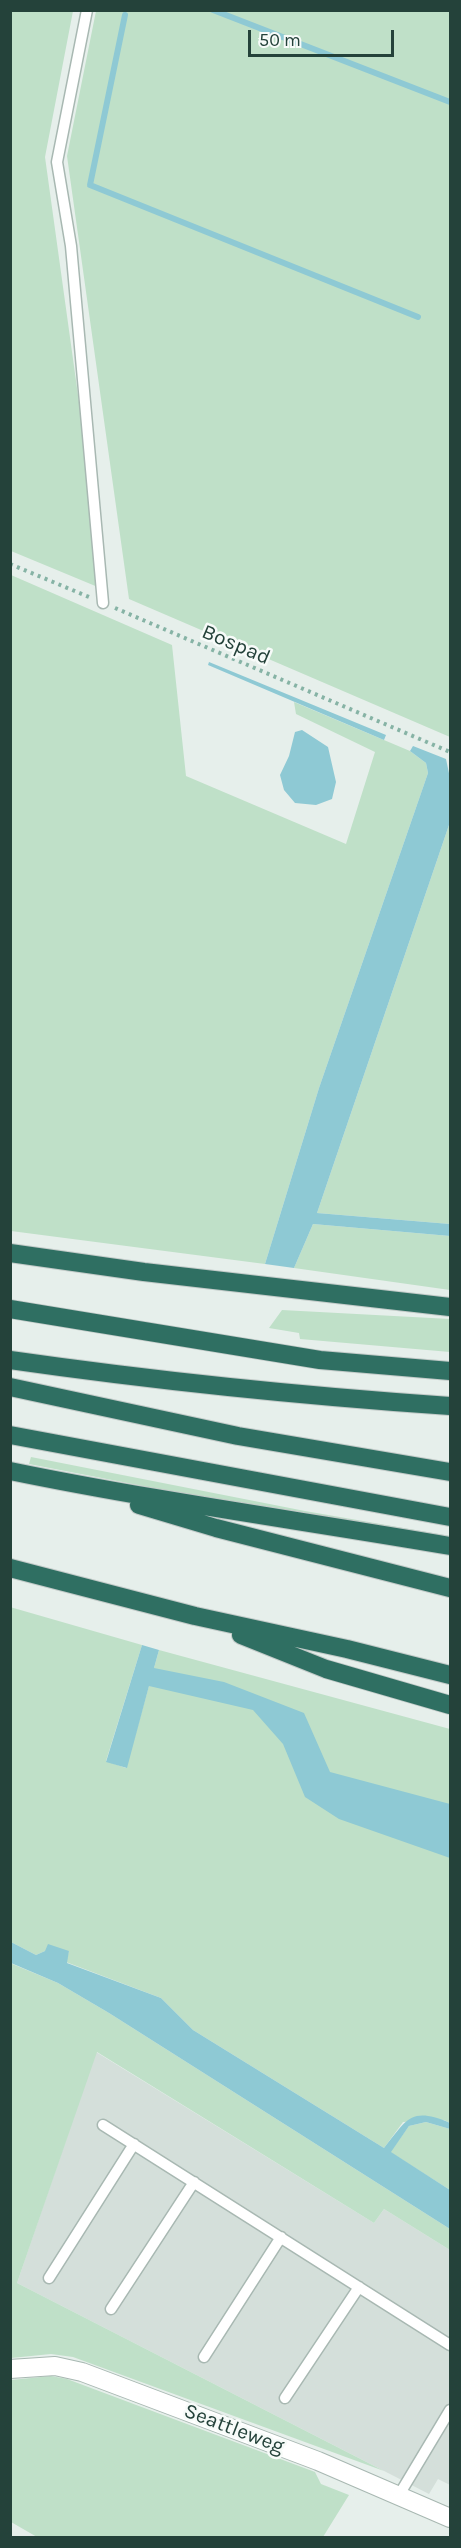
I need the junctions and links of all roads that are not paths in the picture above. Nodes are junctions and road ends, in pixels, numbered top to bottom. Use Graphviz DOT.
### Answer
graph roads {
  1 [pos="87,10"];
  2 [pos="103,603"];
  3 [pos="10,1252"];
  4 [pos="450,1307"];
  5 [pos="10,1309"];
  6 [pos="10,1360"];
  7 [pos="450,1371"];
  8 [pos="10,1387"];
  9 [pos="450,1406"];
  10 [pos="10,1435"];
  11 [pos="10,1471"];
  12 [pos="450,1472"];
  13 [pos="57,1481"];
  14 [pos="450,1517"];
  15 [pos="450,1546"];
  16 [pos="10,1568"];
  17 [pos="450,1588"];
  18 [pos="195,1616"];
  19 [pos="450,1675"];
  20 [pos="450,1705"];
  21 [pos="103,2125"];
  22 [pos="134,2145"];
  23 [pos="194,2182"];
  24 [pos="281,2237"];
  25 [pos="49,2278"];
  26 [pos="359,2287"];
  27 [pos="111,2309"];
  28 [pos="450,2345"];
  29 [pos="204,2357"];
  30 [pos="10,2369"];
  31 [pos="285,2398"];
  32 [pos="450,2410"];
  33 [pos="399,2495"];
  34 [pos="450,2518"];
  1 -- 2 [label="lane"];
  3 -- 4 [label="highway"];
  5 -- 7 [label="highway"];
  6 -- 9 [label="highway"];
  8 -- 12 [label="highway"];
  10 -- 14 [label="highway"];
  11 -- 13 [label="highway"];
  13 -- 15 [label="highway"];
  13 -- 17 [label="highway"];
  16 -- 18 [label="highway"];
  18 -- 19 [label="highway"];
  18 -- 20 [label="highway"];
  21 -- 22 [label="lane"];
  22 -- 23 [label="lane"];
  22 -- 25 [label="lane"];
  23 -- 24 [label="lane"];
  23 -- 27 [label="lane"];
  24 -- 26 [label="lane"];
  24 -- 29 [label="lane"];
  26 -- 28 [label="lane"];
  26 -- 31 [label="lane"];
  30 -- 33 [label="street, Seattleweg"];
  32 -- 33 [label="lane"];
  33 -- 34 [label="street, Seattleweg"];
}
